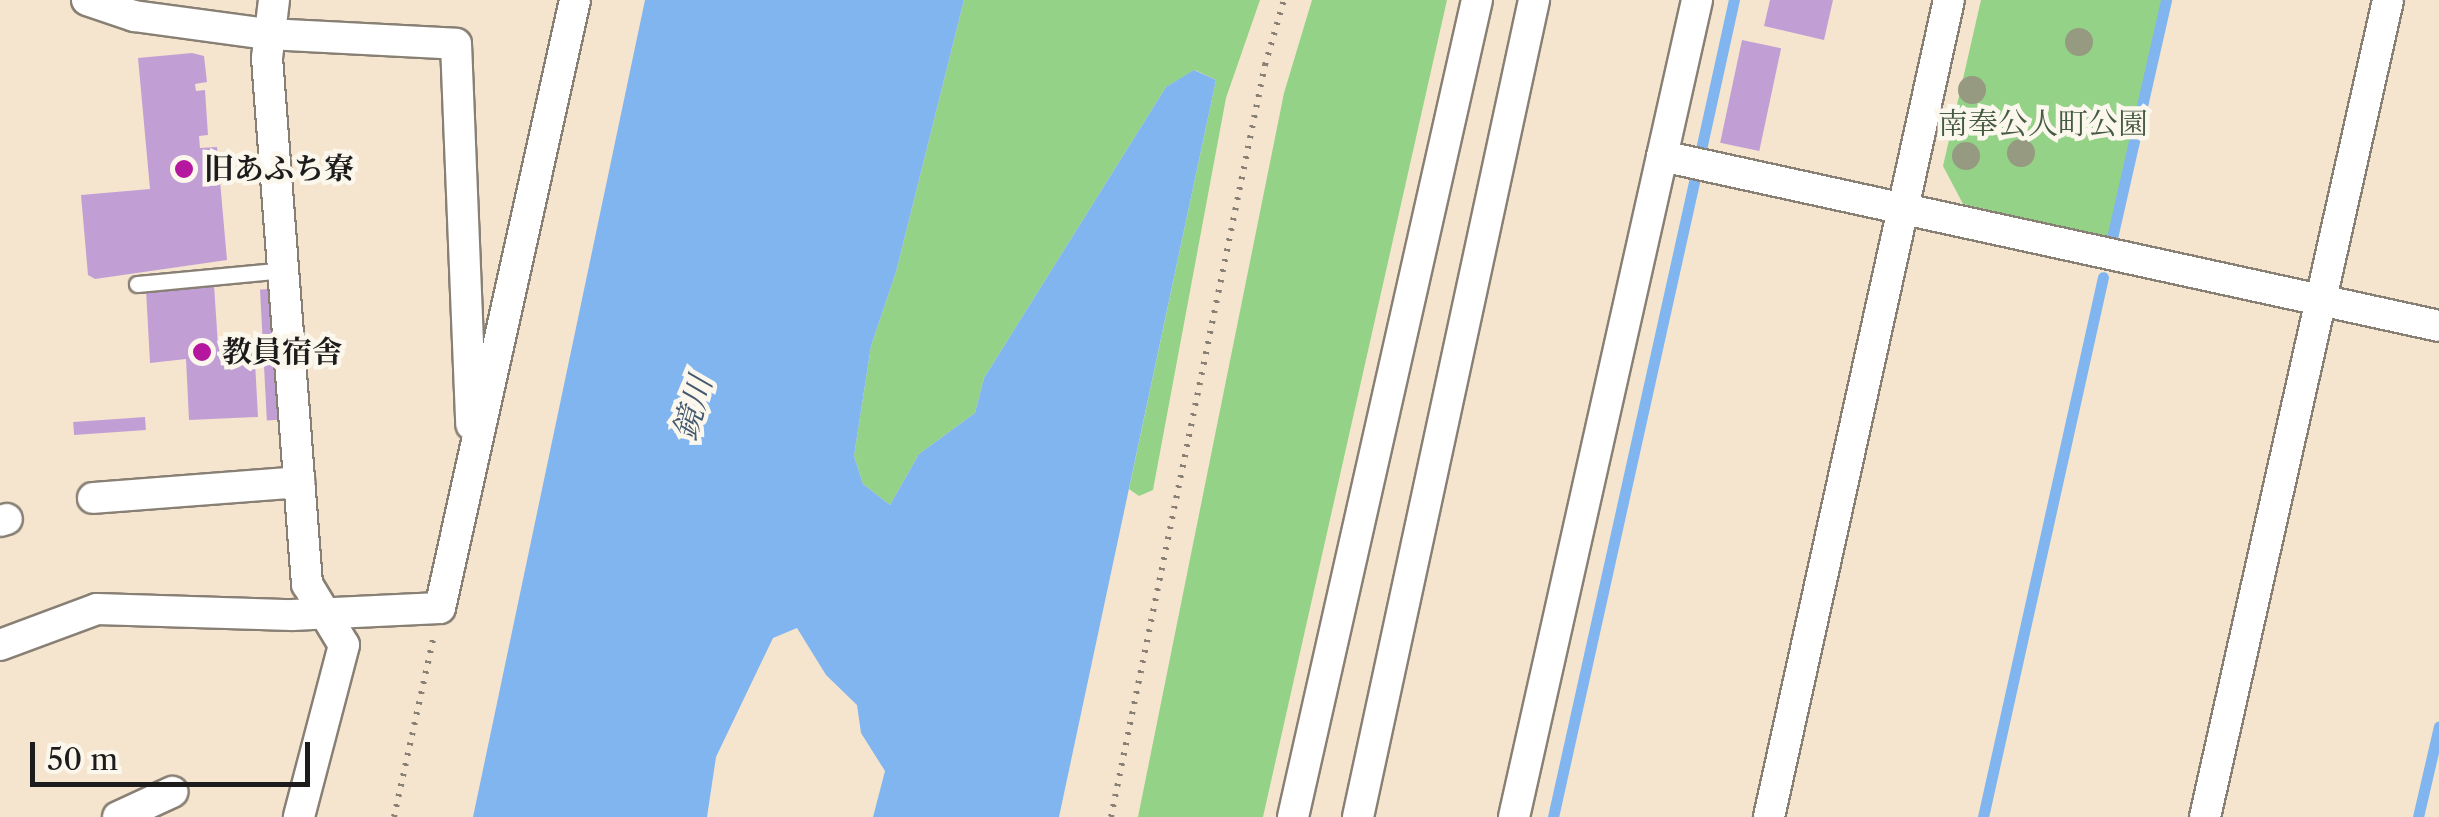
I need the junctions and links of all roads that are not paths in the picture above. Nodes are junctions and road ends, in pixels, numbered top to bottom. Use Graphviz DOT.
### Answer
graph roads {
  1 [pos="87,0"];
  2 [pos="274,0"];
  3 [pos="575,0"];
  4 [pos="1477,0"];
  5 [pos="1534,0"];
  6 [pos="1697,0"];
  7 [pos="1949,0"];
  8 [pos="2388,0"];
  9 [pos="268,34"];
  10 [pos="1662,156"];
  11 [pos="1903,210"];
  12 [pos="284,270"];
  13 [pos="137,284"];
  14 [pos="2318,299"];
  15 [pos="2439,326"];
  16 [pos="473,458"];
  17 [pos="298,482"];
  18 [pos="93,498"];
  19 [pos="326,610"];
  20 [pos="0,644"];
  21 [pos="172,792"];
  22 [pos="118,817"];
  23 [pos="299,817"];
  24 [pos="1293,817"];
  25 [pos="1358,817"];
  26 [pos="1514,817"];
  27 [pos="1769,817"];
  28 [pos="2205,817"];
  1 -- 9 [label="street"];
  2 -- 9 [label="street"];
  3 -- 16 [label="street"];
  4 -- 24 [label="street"];
  5 -- 25 [label="street"];
  6 -- 10 [label="street"];
  7 -- 11 [label="street"];
  8 -- 14 [label="street"];
  9 -- 12 [label="street"];
  9 -- 16 [label="street"];
  10 -- 11 [label="street"];
  10 -- 26 [label="street"];
  11 -- 14 [label="street"];
  11 -- 27 [label="street"];
  12 -- 13 [label="lane"];
  12 -- 17 [label="street"];
  14 -- 15 [label="street"];
  14 -- 28 [label="street"];
  16 -- 19 [label="street"];
  17 -- 18 [label="street"];
  17 -- 19 [label="street"];
  19 -- 20 [label="street"];
  19 -- 23 [label="street"];
  21 -- 22 [label="street"];
}
